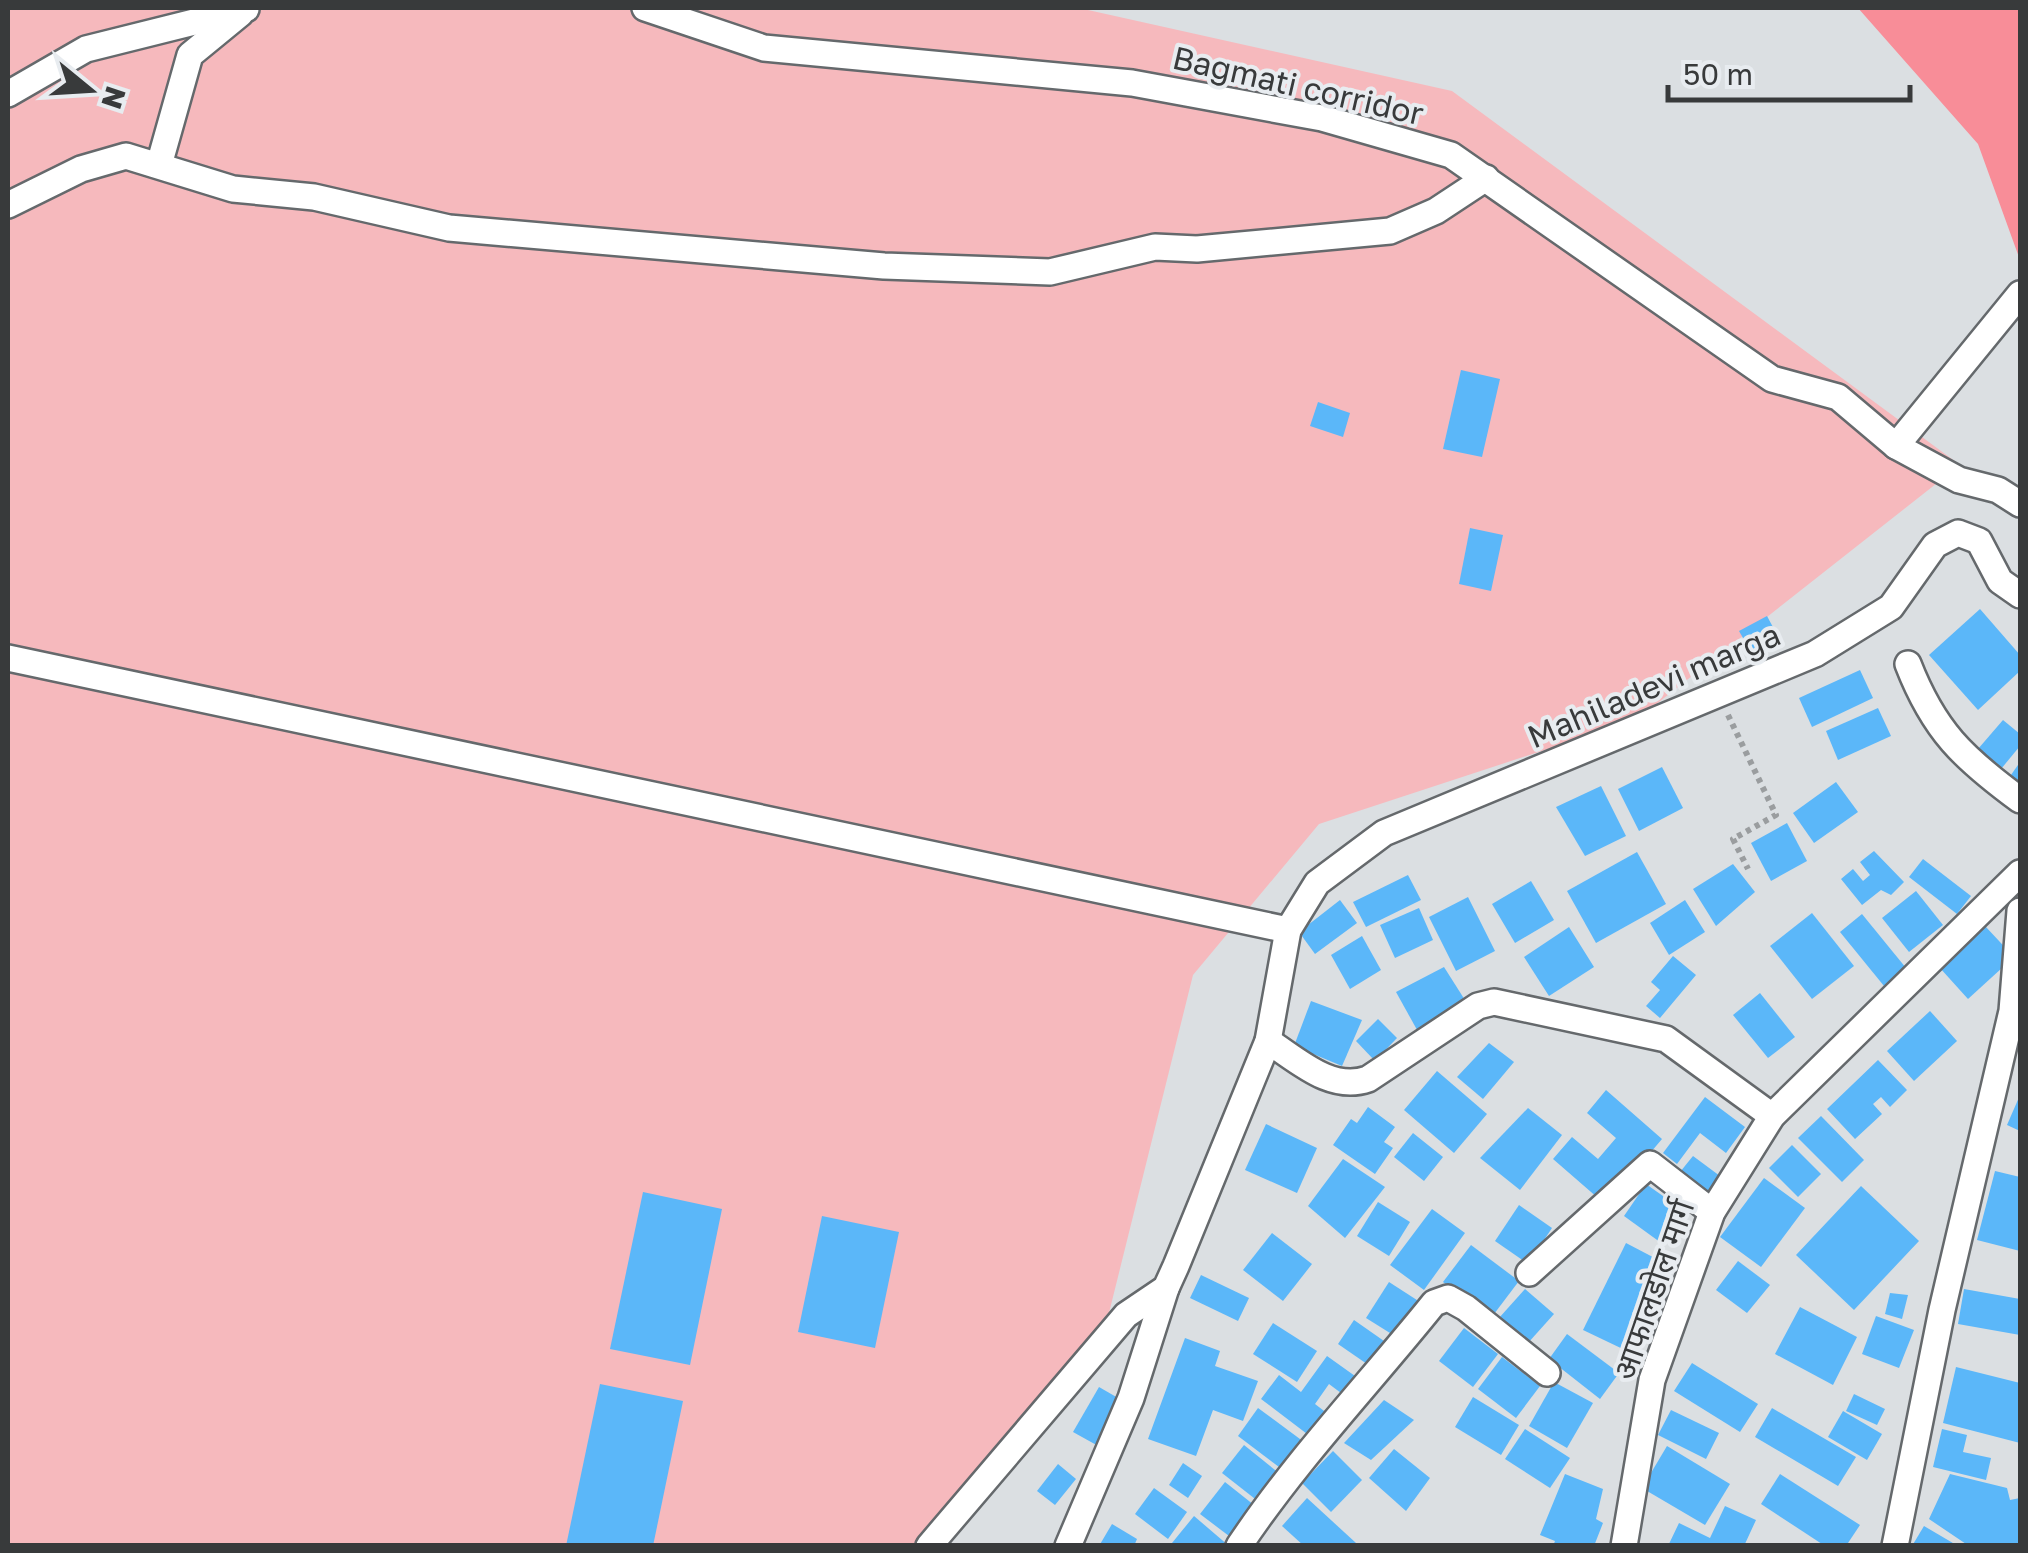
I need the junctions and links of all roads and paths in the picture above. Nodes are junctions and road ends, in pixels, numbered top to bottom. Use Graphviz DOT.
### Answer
graph roads {
  1 [pos="247,8"];
  2 [pos="646,8"];
  3 [pos="86,49"];
  4 [pos="8,74"];
  5 [pos="8,94"];
  6 [pos="159,164"];
  7 [pos="1486,178"];
  8 [pos="8,205"];
  9 [pos="2020,294"];
  10 [pos="1896,446"];
  11 [pos="2020,504"];
  12 [pos="2020,595"];
  13 [pos="8,658"];
  14 [pos="1908,664"];
  15 [pos="1718,694"];
  16 [pos="2020,800"];
  17 [pos="1748,869"];
  18 [pos="2020,873"];
  19 [pos="2020,910"];
  20 [pos="1288,930"];
  21 [pos="1268,1041"];
  22 [pos="1772,1116"];
  23 [pos="1712,1212"];
  24 [pos="1529,1273"];
  25 [pos="1166,1288"];
  26 [pos="1546,1373"];
  27 [pos="928,1546"];
  28 [pos="1068,1546"];
  29 [pos="1239,1546"];
  30 [pos="1624,1546"];
  31 [pos="1895,1546"];
  1 -- 3 [label="street"];
  1 -- 6 [label="street"];
  2 -- 7 [label="street, Bagmati corridor"];
  3 -- 4 [label="street"];
  3 -- 5 [label="street"];
  6 -- 7 [label="street"];
  6 -- 8 [label="street"];
  7 -- 10 [label="street, Bagmati corridor"];
  9 -- 10 [label="street"];
  10 -- 11 [label="street, Bagmati corridor"];
  12 -- 15 [label="street, Mahiladevi marga"];
  13 -- 20 [label="street"];
  14 -- 16 [label="street"];
  15 -- 17 [label="path"];
  15 -- 20 [label="street, Mahiladevi marga"];
  18 -- 22 [label="street, आफालडोल मार्ग"];
  19 -- 31 [label="street"];
  20 -- 21 [label="street"];
  21 -- 22 [label="street"];
  21 -- 25 [label="street"];
  22 -- 23 [label="street, आफालडोल मार्ग"];
  23 -- 24 [label="street"];
  23 -- 30 [label="street, आफालडोल मार्ग"];
  25 -- 27 [label="street"];
  25 -- 28 [label="street"];
  26 -- 29 [label="street"];
}
